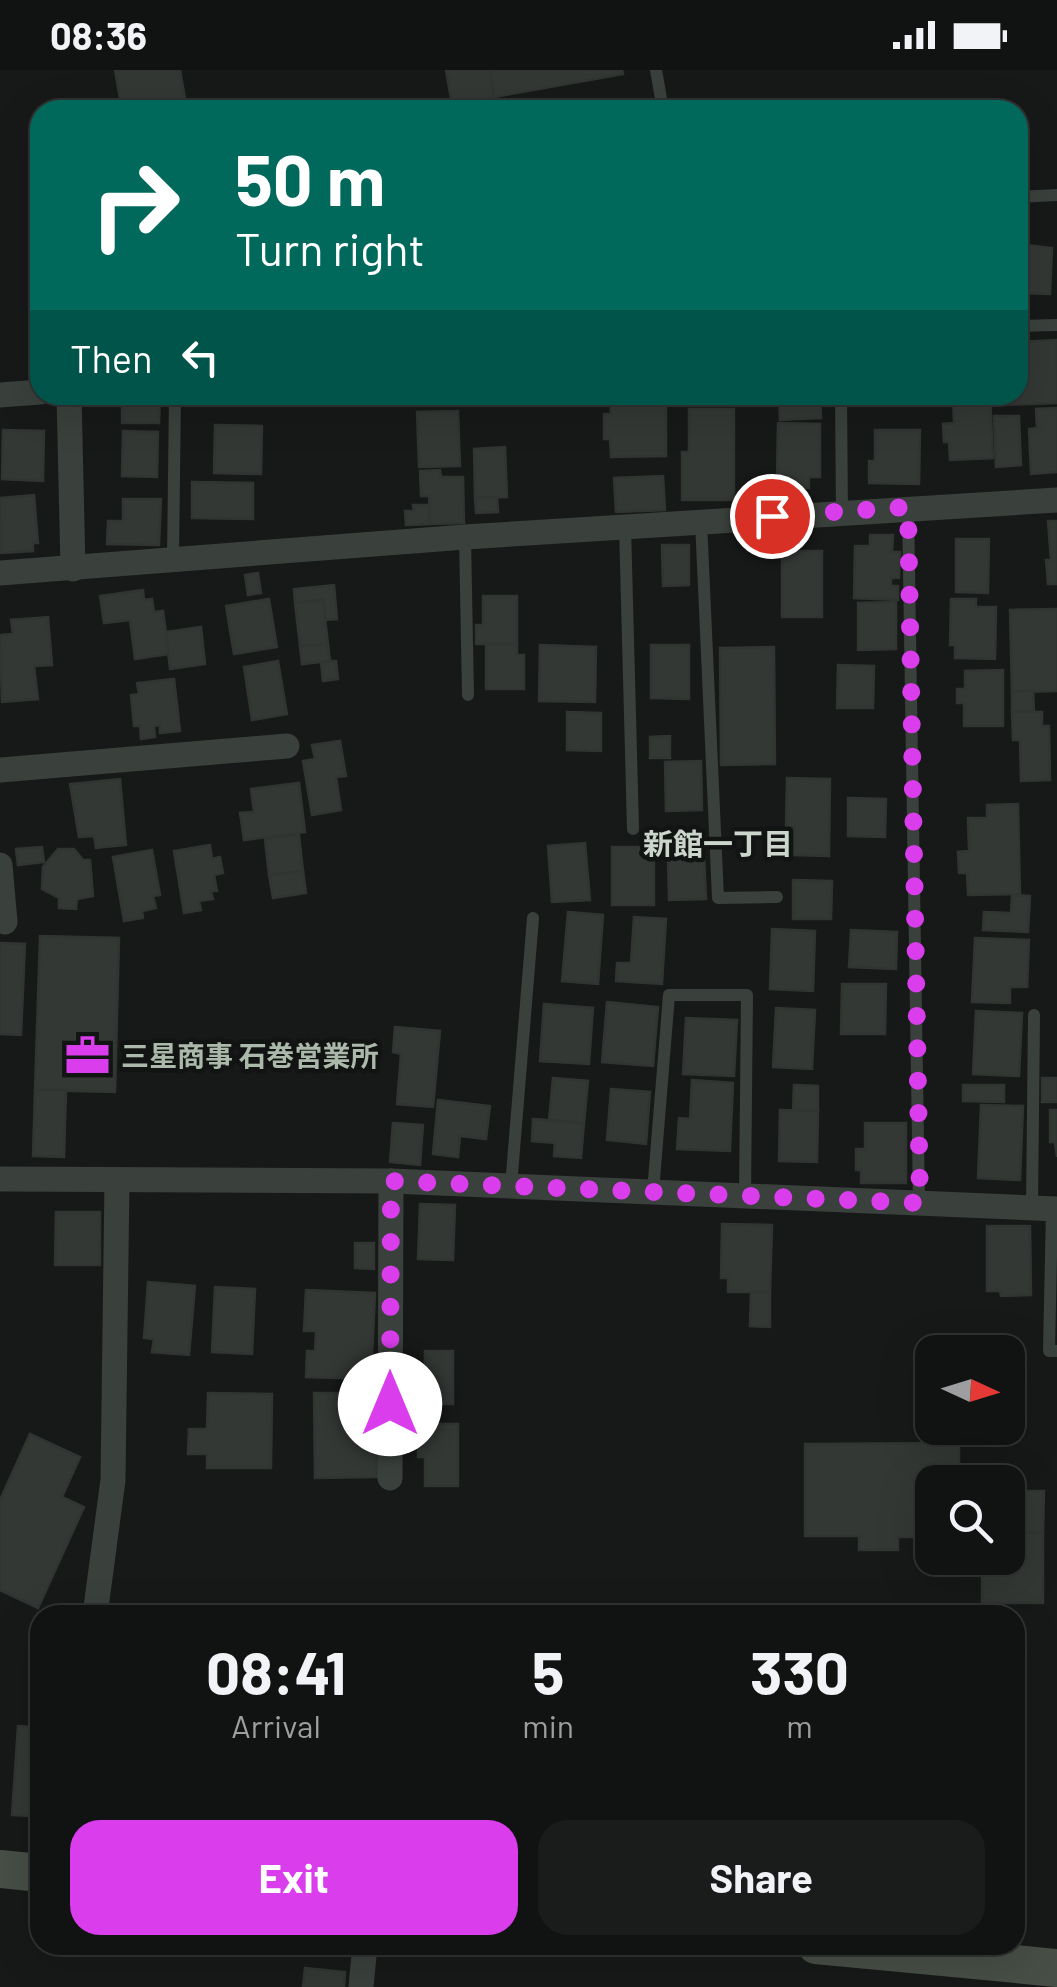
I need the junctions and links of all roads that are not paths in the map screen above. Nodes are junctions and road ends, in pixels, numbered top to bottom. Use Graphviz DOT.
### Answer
graph roads {
  1 [pos="656,70"];
  2 [pos="660,100"];
  3 [pos="1057,195"];
  4 [pos="1028,196"];
  5 [pos="1057,325"];
  6 [pos="1028,326"];
  7 [pos="30,393"];
  8 [pos="0,395"];
  9 [pos="69,405"];
  10 [pos="175,405"];
  11 [pos="841,405"];
  12 [pos="1057,500"];
  13 [pos="908,507"];
  14 [pos="842,511"];
  15 [pos="701,520"];
  16 [pos="625,526"];
  17 [pos="465,537"];
  18 [pos="173,559"];
  19 [pos="73,569"];
  20 [pos="0,574"];
  21 [pos="468,695"];
  22 [pos="287,746"];
  23 [pos="0,770"];
  24 [pos="633,829"];
  25 [pos="0,865"];
  26 [pos="777,897"];
  27 [pos="533,918"];
  28 [pos="4,922"];
  29 [pos="1034,1016"];
  30 [pos="0,1179"];
  31 [pos="117,1180"];
  32 [pos="391,1181"];
  33 [pos="511,1186"];
  34 [pos="653,1192"];
  35 [pos="745,1196"];
  36 [pos="920,1203"];
  37 [pos="1047,1209"];
  38 [pos="1057,1352"];
  39 [pos="390,1478"];
  40 [pos="96,1605"];
  41 [pos="0,1869"];
  42 [pos="30,1872"];
  43 [pos="364,1955"];
  44 [pos="921,1955"];
  45 [pos="1057,1968"];
  46 [pos="361,1987"];
  1 -- 2 [label="lane"];
  3 -- 4 [label="lane"];
  5 -- 6 [label="lane"];
  7 -- 8 [label="street"];
  9 -- 19 [label="street"];
  10 -- 18 [label="lane"];
  11 -- 14 [label="lane"];
  12 -- 13 [label="street"];
  13 -- 14 [label="street"];
  13 -- 36 [label="lane"];
  14 -- 15 [label="street"];
  15 -- 16 [label="street"];
  15 -- 26 [label="lane"];
  16 -- 17 [label="street"];
  16 -- 24 [label="lane"];
  17 -- 18 [label="street"];
  17 -- 21 [label="lane"];
  18 -- 19 [label="street"];
  19 -- 20 [label="street"];
  22 -- 23 [label="street"];
  25 -- 28 [label="street"];
  27 -- 33 [label="lane"];
  29 -- 37 [label="lane"];
  30 -- 31 [label="street"];
  31 -- 32 [label="street"];
  31 -- 40 [label="street"];
  32 -- 33 [label="street"];
  32 -- 39 [label="street"];
  33 -- 34 [label="street"];
  34 -- 35 [label="street"];
  34 -- 35 [label="lane"];
  35 -- 36 [label="street"];
  36 -- 37 [label="street"];
  37 -- 38 [label="lane"];
  41 -- 42 [label="street"];
  43 -- 46 [label="street"];
  44 -- 45 [label="street"];
}
